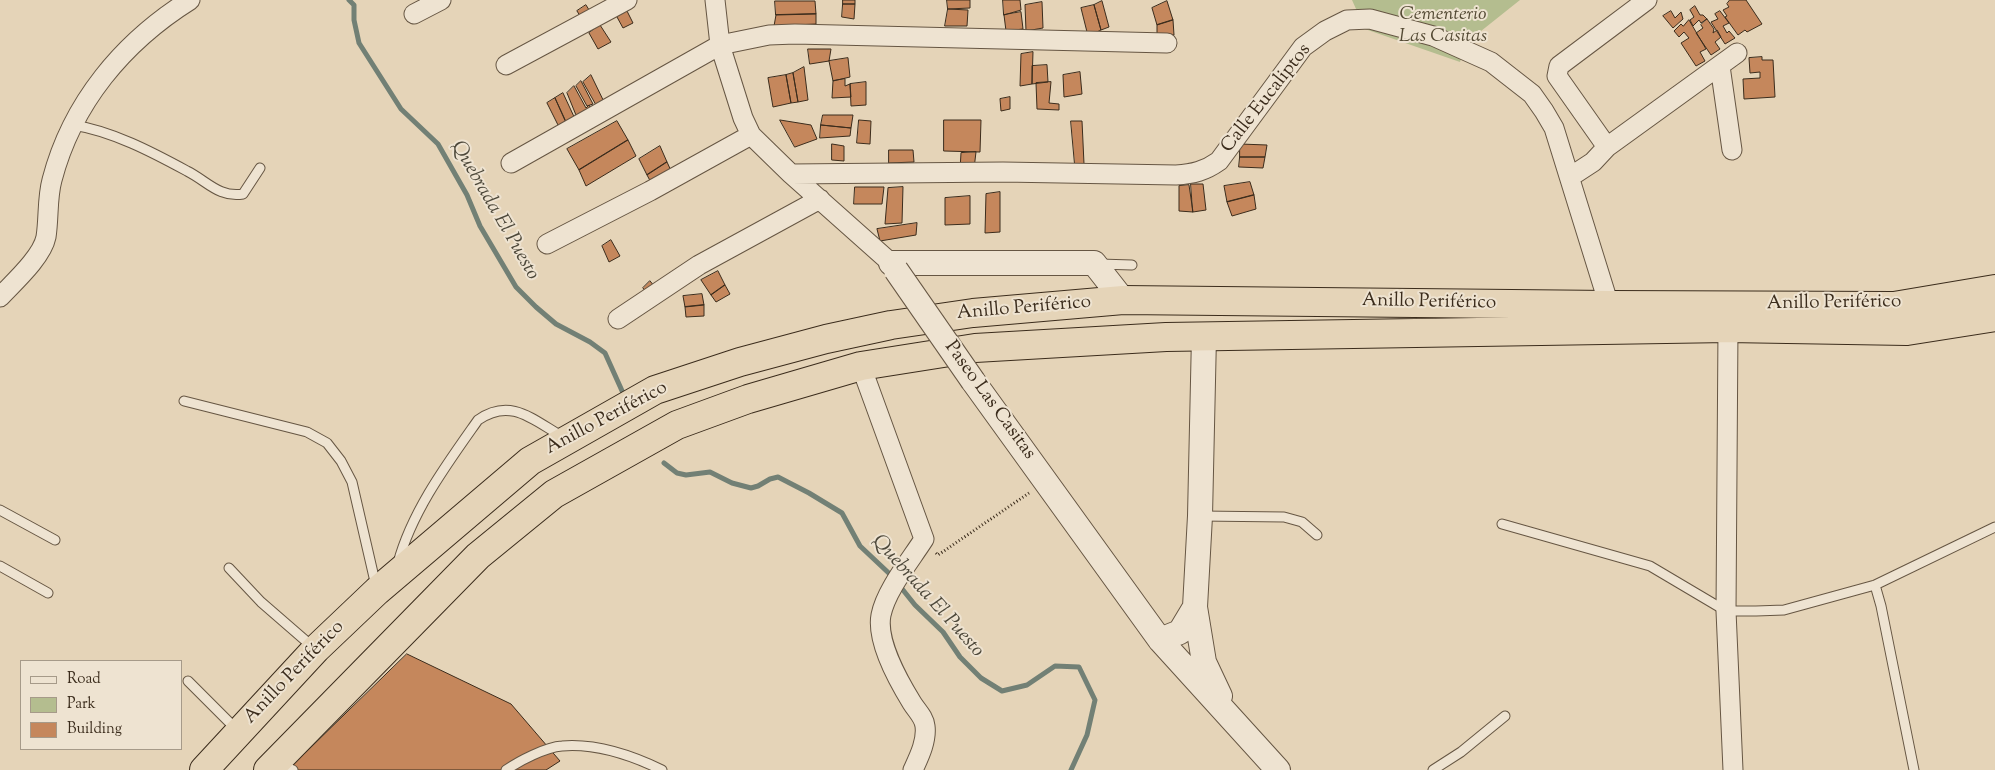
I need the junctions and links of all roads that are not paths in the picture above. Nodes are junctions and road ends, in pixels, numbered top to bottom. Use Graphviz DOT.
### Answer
graph roads {
  1 [pos="190,0"];
  2 [pos="441,0"];
  3 [pos="627,0"];
  4 [pos="715,0"];
  5 [pos="1646,0"];
  6 [pos="414,14"];
  7 [pos="1167,43"];
  8 [pos="720,45"];
  9 [pos="1737,52"];
  10 [pos="506,65"];
  11 [pos="1720,66"];
  12 [pos="72,125"];
  13 [pos="751,135"];
  14 [pos="1607,147"];
  15 [pos="1732,150"];
  16 [pos="511,163"];
  17 [pos="260,168"];
  18 [pos="791,174"];
  19 [pos="1570,176"];
  20 [pos="820,199"];
  21 [pos="546,244"];
  22 [pos="1094,264"];
  23 [pos="1132,265"];
  24 [pos="893,266"];
  25 [pos="1995,289"];
  26 [pos="0,297"];
  27 [pos="1123,300"];
  28 [pos="1609,306"];
  29 [pos="1995,317"];
  30 [pos="618,319"];
  31 [pos="1728,328"];
  32 [pos="1204,336"];
  33 [pos="861,366"];
  34 [pos="184,401"];
  35 [pos="567,440"];
  36 [pos="0,510"];
  37 [pos="1200,516"];
  38 [pos="1502,524"];
  39 [pos="1995,527"];
  40 [pos="1317,535"];
  41 [pos="55,540"];
  42 [pos="0,566"];
  43 [pos="229,568"];
  44 [pos="386,583"];
  45 [pos="1875,585"];
  46 [pos="48,593"];
  47 [pos="1196,607"];
  48 [pos="1726,610"];
  49 [pos="1160,640"];
  50 [pos="316,649"];
  51 [pos="188,681"];
  52 [pos="1505,716"];
  53 [pos="1230,718"];
  54 [pos="238,732"];
  55 [pos="279,768"];
  56 [pos="204,770"];
  57 [pos="506,770"];
  58 [pos="662,770"];
  59 [pos="913,770"];
  60 [pos="1278,770"];
  61 [pos="1433,770"];
  62 [pos="1733,770"];
  63 [pos="1914,770"];
  1 -- 12 [label="street"];
  2 -- 6 [label="street"];
  3 -- 10 [label="street"];
  4 -- 8 [label="street, Paseo Las Casitas"];
  5 -- 14 [label="street"];
  7 -- 8 [label="street"];
  8 -- 13 [label="street, Paseo Las Casitas"];
  8 -- 16 [label="street"];
  9 -- 11 [label="street"];
  11 -- 14 [label="street"];
  11 -- 15 [label="street"];
  12 -- 17 [label="lane"];
  12 -- 26 [label="street"];
  13 -- 18 [label="street, Paseo Las Casitas"];
  13 -- 21 [label="street"];
  14 -- 19 [label="street"];
  18 -- 19 [label="street, Calle Eucaliptos"];
  18 -- 20 [label="street, Paseo Las Casitas"];
  19 -- 28 [label="street, Calle Eucaliptos"];
  20 -- 24 [label="street, Paseo Las Casitas"];
  20 -- 30 [label="street"];
  22 -- 23 [label="lane"];
  22 -- 24 [label="street"];
  22 -- 27 [label="street"];
  24 -- 49 [label="street, Paseo Las Casitas, bridge"];
  25 -- 28 [label="highway, Anillo Periférico"];
  27 -- 28 [label="highway, Anillo Periférico"];
  27 -- 35 [label="highway, Anillo Periférico"];
  29 -- 31 [label="highway, Anillo Periférico"];
  31 -- 32 [label="highway, Anillo Periférico"];
  31 -- 48 [label="street"];
  32 -- 33 [label="highway, Anillo Periférico"];
  32 -- 37 [label="street"];
  33 -- 55 [label="highway, Anillo Periférico"];
  33 -- 59 [label="street"];
  34 -- 44 [label="lane"];
  35 -- 44 [label="highway, Anillo Periférico"];
  35 -- 44 [label="lane"];
  36 -- 41 [label="lane"];
  37 -- 40 [label="lane"];
  37 -- 47 [label="street"];
  38 -- 48 [label="lane"];
  39 -- 45 [label="lane"];
  42 -- 46 [label="lane"];
  43 -- 50 [label="lane"];
  44 -- 50 [label="highway, Anillo Periférico"];
  45 -- 48 [label="lane"];
  45 -- 63 [label="lane"];
  47 -- 49 [label="street"];
  47 -- 53 [label="street"];
  48 -- 62 [label="street"];
  49 -- 53 [label="street, Paseo Las Casitas"];
  50 -- 54 [label="highway, Anillo Periférico"];
  51 -- 54 [label="lane"];
  52 -- 61 [label="lane"];
  53 -- 60 [label="street, Paseo Las Casitas"];
  54 -- 56 [label="highway, Anillo Periférico"];
  57 -- 58 [label="lane"];
}
